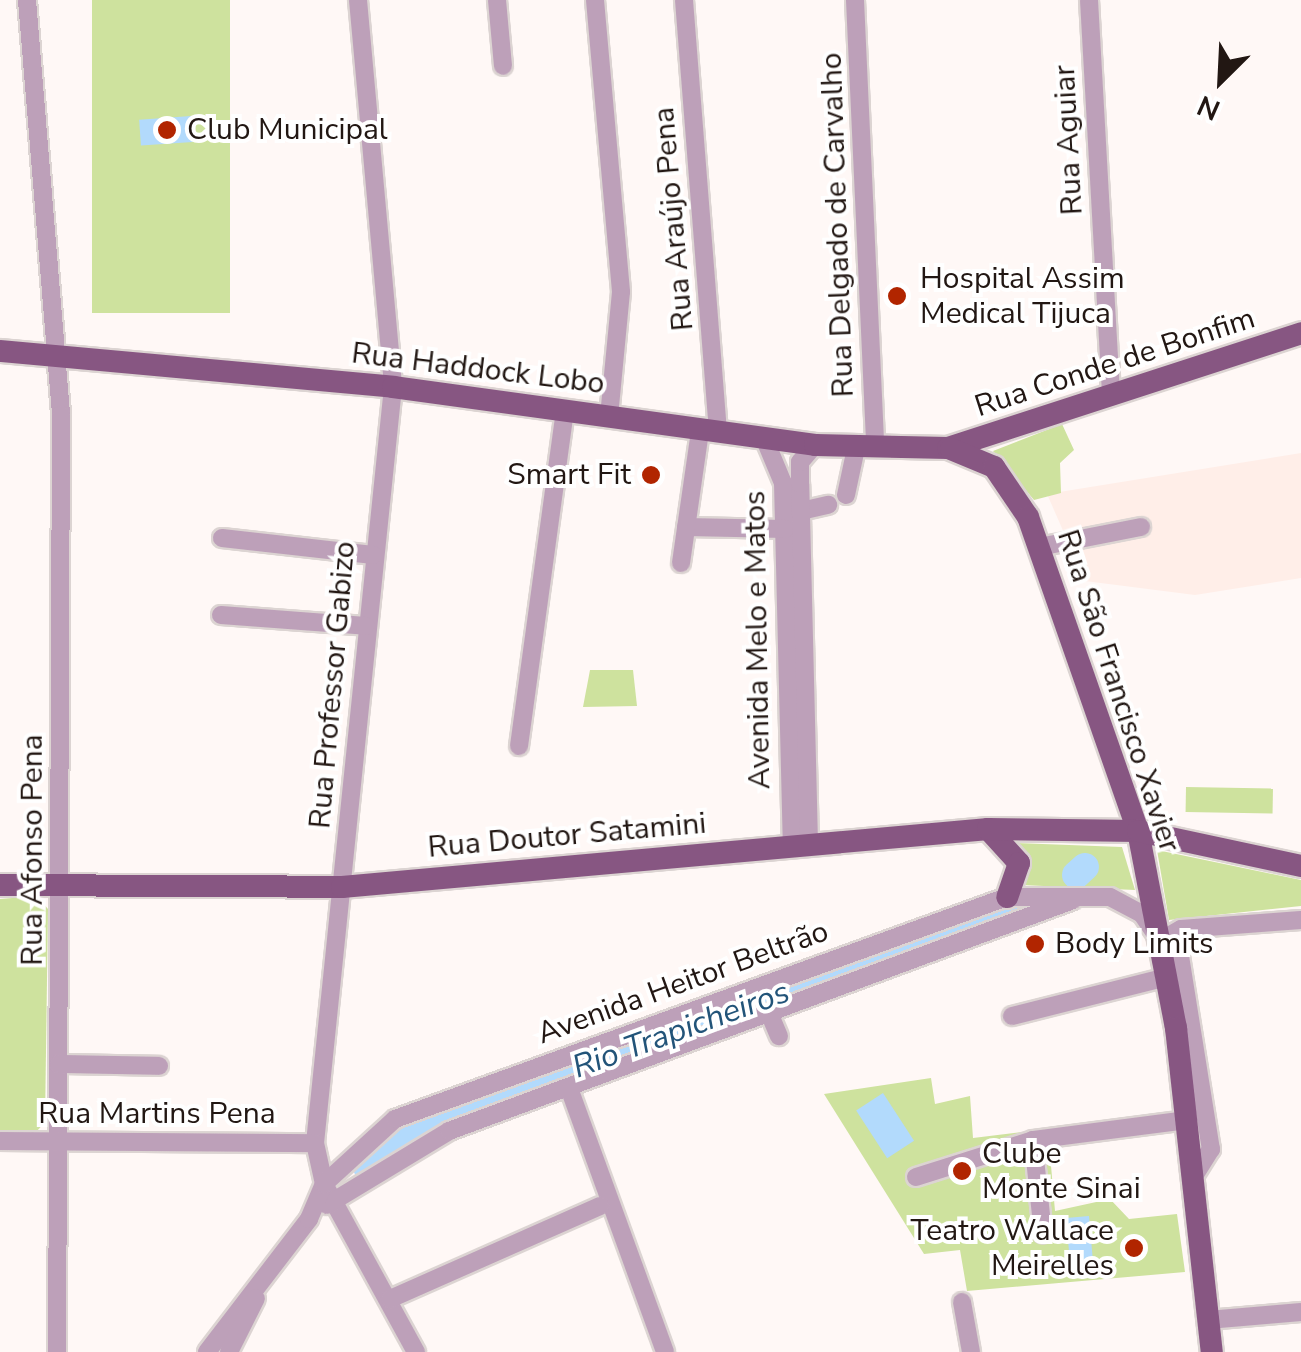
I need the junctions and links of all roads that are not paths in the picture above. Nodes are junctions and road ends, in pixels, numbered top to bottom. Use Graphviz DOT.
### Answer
graph roads {
  1 [pos="27,0"];
  2 [pos="358,0"];
  3 [pos="496,0"];
  4 [pos="595,0"];
  5 [pos="684,0"];
  6 [pos="856,0"];
  7 [pos="1089,0"];
  8 [pos="503,66"];
  9 [pos="1301,333"];
  10 [pos="51,350"];
  11 [pos="0,351"];
  12 [pos="393,388"];
  13 [pos="1111,396"];
  14 [pos="565,410"];
  15 [pos="609,416"];
  16 [pos="709,432"];
  17 [pos="764,440"];
  18 [pos="815,445"];
  19 [pos="866,448"];
  20 [pos="948,448"];
  21 [pos="846,495"];
  22 [pos="828,505"];
  23 [pos="801,512"];
  24 [pos="1141,527"];
  25 [pos="686,528"];
  26 [pos="785,529"];
  27 [pos="222,538"];
  28 [pos="1039,548"];
  29 [pos="373,555"];
  30 [pos="681,563"];
  31 [pos="794,571"];
  32 [pos="222,615"];
  33 [pos="366,626"];
  34 [pos="519,746"];
  35 [pos="988,829"];
  36 [pos="1138,831"];
  37 [pos="801,844"];
  38 [pos="1301,866"];
  39 [pos="0,885"];
  40 [pos="60,885"];
  41 [pos="342,887"];
  42 [pos="1088,895"];
  43 [pos="1007,897"];
  44 [pos="1301,920"];
  45 [pos="1169,945"];
  46 [pos="1167,977"];
  47 [pos="774,1014"];
  48 [pos="1012,1016"];
  49 [pos="784,1034"];
  50 [pos="59,1064"];
  51 [pos="159,1066"];
  52 [pos="569,1088"];
  53 [pos="1186,1120"];
  54 [pos="1033,1140"];
  55 [pos="0,1141"];
  56 [pos="59,1142"];
  57 [pos="315,1143"];
  58 [pos="916,1177"];
  59 [pos="1193,1178"];
  60 [pos="328,1192"];
  61 [pos="600,1206"];
  62 [pos="1043,1234"];
  63 [pos="261,1283"];
  64 [pos="390,1299"];
  65 [pos="962,1302"];
  66 [pos="1301,1312"];
  67 [pos="1208,1320"];
  68 [pos="56,1352"];
  69 [pos="206,1352"];
  70 [pos="229,1352"];
  71 [pos="416,1352"];
  72 [pos="666,1352"];
  73 [pos="972,1352"];
  74 [pos="1212,1352"];
  1 -- 10 [label="street, Rua Afonso Pena"];
  2 -- 12 [label="street, Rua Professor Gabizo"];
  3 -- 8 [label="street"];
  4 -- 15 [label="street"];
  5 -- 16 [label="street, Rua Araújo Pena"];
  6 -- 19 [label="street, Rua Delgado de Carvalho"];
  7 -- 13 [label="street, Rua Aguiar"];
  9 -- 13 [label="main road, Rua Conde de Bonfim"];
  10 -- 11 [label="main road, Rua Haddock Lobo"];
  10 -- 12 [label="main road, Rua Haddock Lobo"];
  10 -- 40 [label="street, Rua Afonso Pena"];
  12 -- 14 [label="main road, Rua Haddock Lobo"];
  12 -- 29 [label="street, Rua Professor Gabizo"];
  13 -- 20 [label="main road, Rua Conde de Bonfim"];
  14 -- 15 [label="main road, Rua Haddock Lobo"];
  14 -- 34 [label="street"];
  15 -- 16 [label="main road, Rua Haddock Lobo"];
  16 -- 17 [label="main road, Rua Haddock Lobo"];
  16 -- 25 [label="street, Rua Araújo Pena"];
  17 -- 18 [label="main road, Rua Haddock Lobo"];
  17 -- 26 [label="street, Avenida Melo e Matos"];
  18 -- 19 [label="main road, Rua Haddock Lobo"];
  18 -- 23 [label="street, Avenida Melo e Matos"];
  19 -- 20 [label="main road, Rua Haddock Lobo"];
  19 -- 21 [label="street, Rua Delgado de Carvalho"];
  20 -- 28 [label="main road, Rua São Francisco Xavier"];
  22 -- 23 [label="street"];
  23 -- 31 [label="street, Avenida Melo e Matos"];
  24 -- 28 [label="street"];
  25 -- 26 [label="street"];
  25 -- 30 [label="street, Rua Araújo Pena"];
  26 -- 31 [label="street, Avenida Melo e Matos"];
  27 -- 29 [label="street"];
  28 -- 36 [label="main road, Rua São Francisco Xavier"];
  29 -- 33 [label="street, Rua Professor Gabizo"];
  31 -- 37 [label="street, Avenida Melo e Matos"];
  32 -- 33 [label="street"];
  33 -- 41 [label="street, Rua Professor Gabizo"];
  35 -- 36 [label="main road, Rua Doutor Satamini"];
  35 -- 37 [label="main road, Rua Doutor Satamini"];
  35 -- 43 [label="main road"];
  36 -- 38 [label="main road"];
  36 -- 45 [label="main road, Rua São Francisco Xavier"];
  37 -- 41 [label="main road, Rua Doutor Satamini"];
  39 -- 40 [label="main road, Rua Doutor Satamini"];
  40 -- 41 [label="main road, Rua Doutor Satamini"];
  40 -- 50 [label="street, Rua Afonso Pena"];
  41 -- 57 [label="street, Rua Professor Gabizo"];
  42 -- 43 [label="street, Avenida Heitor Beltrão"];
  42 -- 45 [label="street, Avenida Heitor Beltrão"];
  42 -- 47 [label="street, Avenida Heitor Beltrão"];
  43 -- 60 [label="street, Avenida Heitor Beltrão"];
  44 -- 45 [label="street"];
  45 -- 46 [label="main road, Rua São Francisco Xavier"];
  45 -- 59 [label="street"];
  46 -- 48 [label="street"];
  46 -- 53 [label="main road, Rua São Francisco Xavier"];
  47 -- 49 [label="street"];
  47 -- 52 [label="street, Avenida Heitor Beltrão"];
  50 -- 51 [label="street"];
  50 -- 56 [label="street, Rua Afonso Pena"];
  52 -- 60 [label="street, Avenida Heitor Beltrão"];
  52 -- 72 [label="street"];
  53 -- 54 [label="street"];
  53 -- 59 [label="main road, Rua São Francisco Xavier"];
  54 -- 58 [label="street"];
  54 -- 62 [label="street"];
  55 -- 56 [label="street, Rua Martins Pena"];
  56 -- 57 [label="street, Rua Martins Pena"];
  56 -- 68 [label="street, Rua Afonso Pena"];
  57 -- 60 [label="street, Rua Professor Gabizo"];
  59 -- 67 [label="main road, Rua São Francisco Xavier"];
  60 -- 63 [label="street"];
  60 -- 64 [label="street, Rua Professor Gabizo"];
  61 -- 64 [label="street"];
  63 -- 69 [label="street"];
  63 -- 70 [label="street"];
  64 -- 71 [label="street, Rua Professor Gabizo"];
  65 -- 73 [label="street"];
  66 -- 67 [label="street"];
  67 -- 74 [label="main road, Rua São Francisco Xavier"];
}
